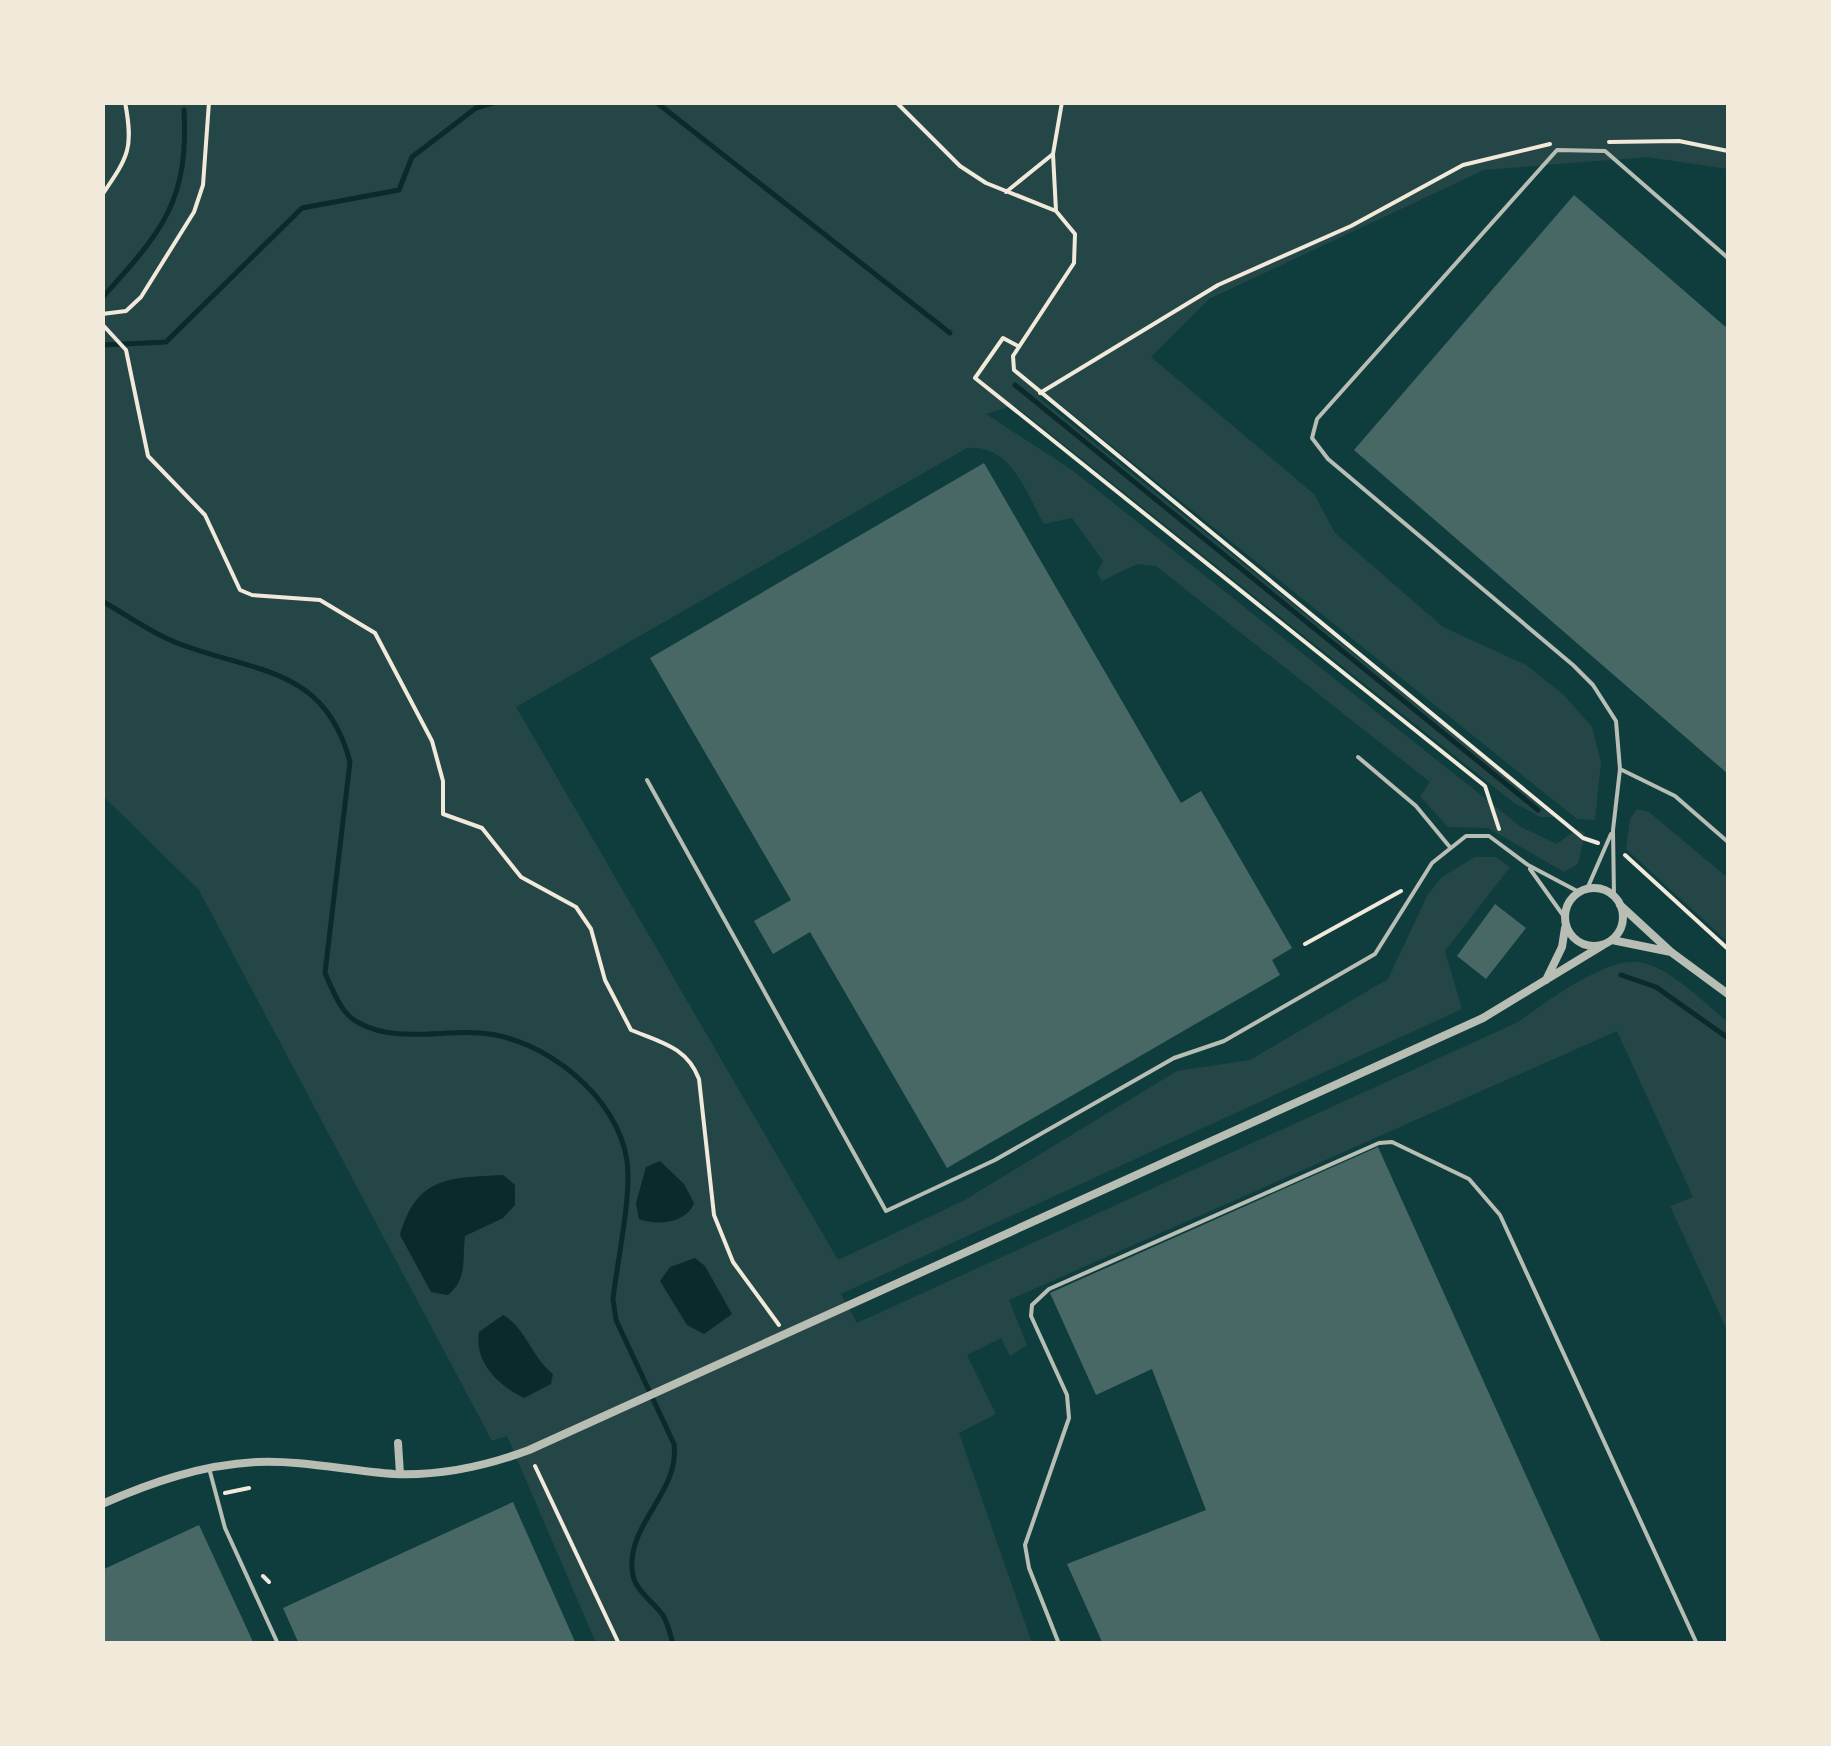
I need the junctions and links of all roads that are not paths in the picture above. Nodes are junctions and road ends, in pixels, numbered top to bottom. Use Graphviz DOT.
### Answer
graph roads {
  1 [pos="1728,258"];
  2 [pos="1358,756"];
  3 [pos="1620,770"];
  4 [pos="647,780"];
  5 [pos="1613,830"];
  6 [pos="1728,842"];
  7 [pos="1449,846"];
  8 [pos="1528,865"];
  9 [pos="1583,891"];
  10 [pos="1617,900"];
  11 [pos="1565,922"];
  12 [pos="1607,943"];
  13 [pos="1671,952"];
  14 [pos="1546,980"];
  15 [pos="1728,994"];
  16 [pos="398,1443"];
  17 [pos="209,1468"];
  18 [pos="400,1474"];
  19 [pos="102,1504"];
  20 [pos="278,1644"];
  21 [pos="1060,1644"];
  22 [pos="1697,1644"];
  1 -- 3 [label="lane"];
  2 -- 7 [label="lane"];
  3 -- 5 [label="lane"];
  3 -- 6 [label="lane"];
  4 -- 7 [label="lane"];
  5 -- 9 [label="lane"];
  5 -- 10 [label="lane"];
  7 -- 8 [label="lane"];
  8 -- 9 [label="lane"];
  8 -- 11 [label="lane"];
  9 -- 10 [label="street"];
  9 -- 11 [label="street"];
  10 -- 12 [label="street"];
  10 -- 13 [label="street"];
  11 -- 12 [label="street"];
  11 -- 14 [label="street"];
  12 -- 13 [label="street"];
  12 -- 14 [label="street"];
  13 -- 15 [label="street"];
  14 -- 18 [label="street"];
  16 -- 18 [label="street"];
  17 -- 18 [label="street"];
  17 -- 19 [label="street"];
  17 -- 20 [label="lane"];
  21 -- 22 [label="lane"];
}
